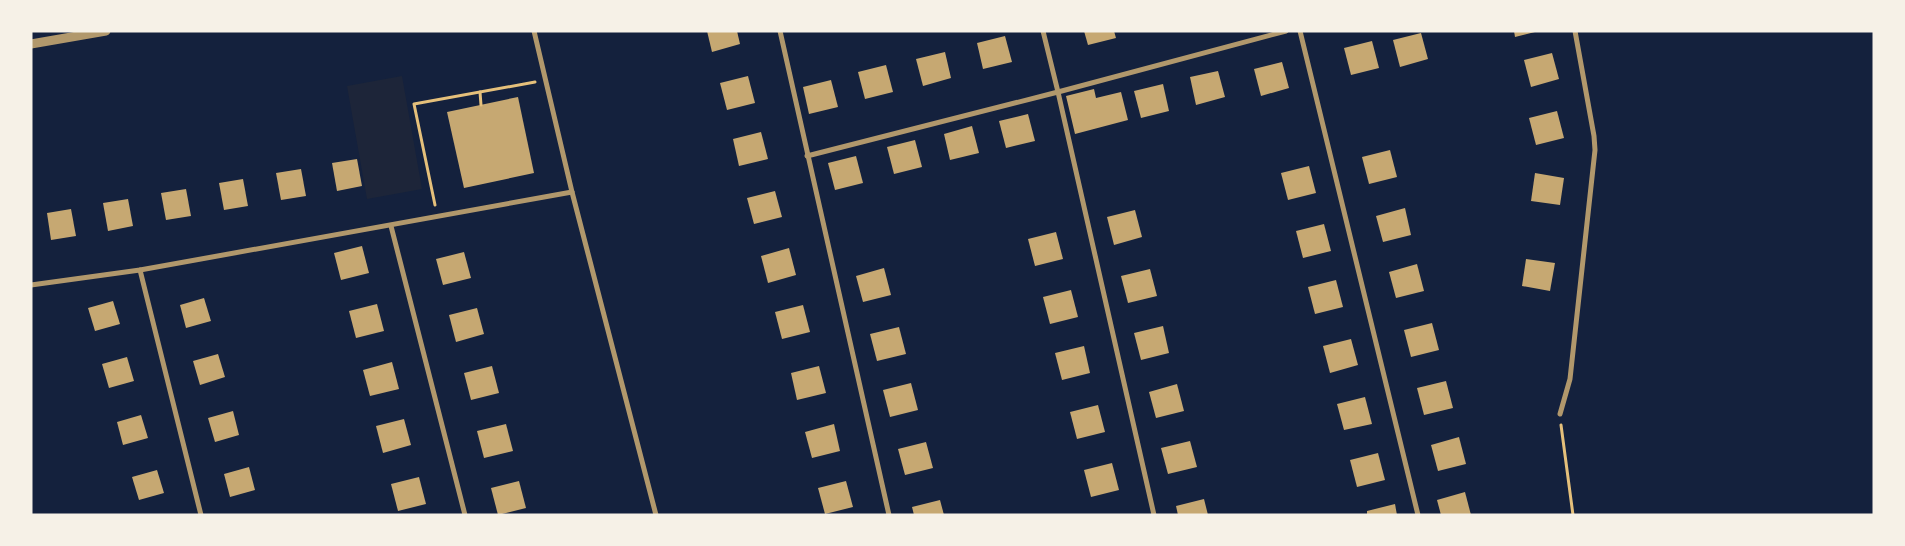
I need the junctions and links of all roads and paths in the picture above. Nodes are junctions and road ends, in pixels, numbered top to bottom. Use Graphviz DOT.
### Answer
graph roads {
  1 [pos="106,31"];
  2 [pos="534,31"];
  3 [pos="780,31"];
  4 [pos="1043,31"];
  5 [pos="1286,31"];
  6 [pos="1300,31"];
  7 [pos="1575,31"];
  8 [pos="31,44"];
  9 [pos="546,80"];
  10 [pos="480,92"];
  11 [pos="1058,92"];
  12 [pos="481,105"];
  13 [pos="807,156"];
  14 [pos="572,192"];
  15 [pos="437,217"];
  16 [pos="391,226"];
  17 [pos="140,270"];
  18 [pos="31,285"];
  19 [pos="1560,414"];
  20 [pos="201,515"];
  21 [pos="464,515"];
  22 [pos="656,515"];
  23 [pos="889,515"];
  24 [pos="1154,515"];
  25 [pos="1418,515"];
  26 [pos="1573,515"];
  1 -- 8 [label="street"];
  2 -- 9 [label="street"];
  3 -- 13 [label="street"];
  4 -- 11 [label="street"];
  5 -- 11 [label="street"];
  6 -- 25 [label="street"];
  7 -- 19 [label="street"];
  9 -- 10 [label="path"];
  9 -- 14 [label="street"];
  10 -- 12 [label="path"];
  10 -- 15 [label="path"];
  11 -- 13 [label="street"];
  11 -- 24 [label="street"];
  13 -- 23 [label="street"];
  14 -- 15 [label="street"];
  14 -- 22 [label="street"];
  15 -- 16 [label="street"];
  16 -- 17 [label="street"];
  16 -- 21 [label="street"];
  17 -- 18 [label="street"];
  17 -- 20 [label="street"];
  19 -- 26 [label="path"];
}
